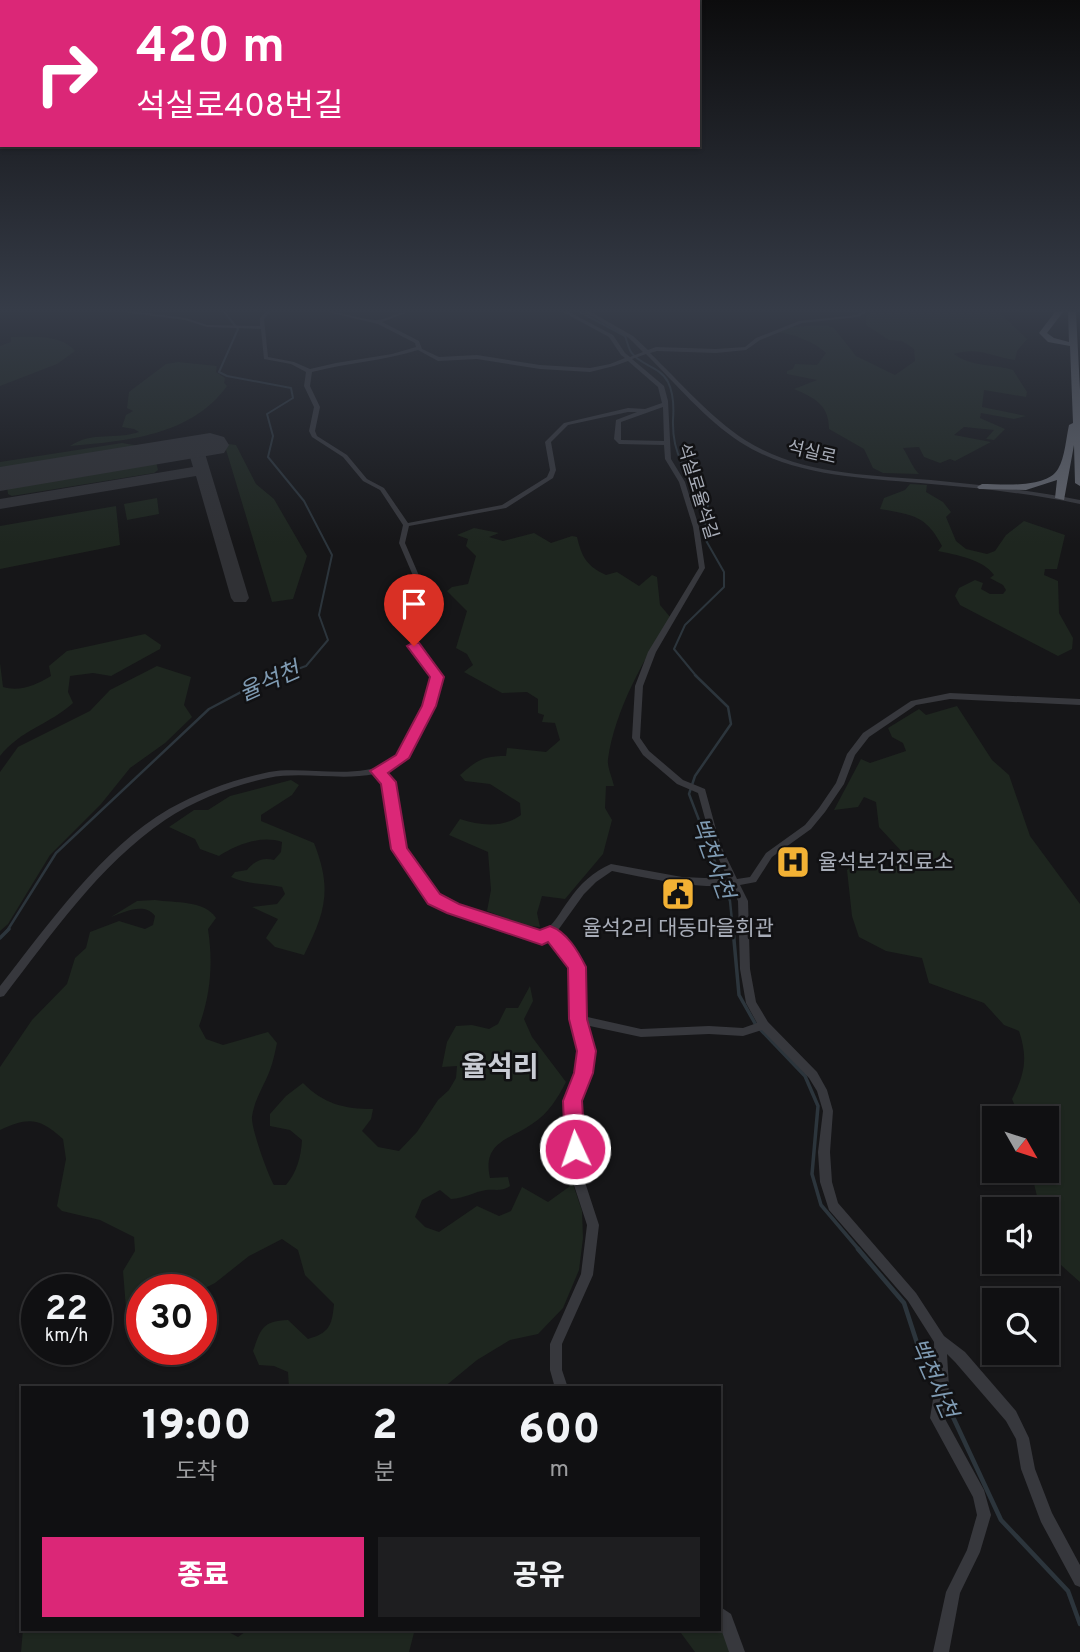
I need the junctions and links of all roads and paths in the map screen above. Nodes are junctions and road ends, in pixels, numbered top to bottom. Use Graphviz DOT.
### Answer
graph roads {
  1 [pos="308,389"];
  2 [pos="662,389"];
  3 [pos="685,389"];
  4 [pos="1077,389"];
  5 [pos="665,404"];
  6 [pos="645,411"];
  7 [pos="1078,411"];
  8 [pos="666,443"];
  9 [pos="1063,469"];
  10 [pos="1080,483"];
  11 [pos="982,487"];
  12 [pos="1060,498"];
  13 [pos="1080,502"];
  14 [pos="406,525"];
  15 [pos="1080,702"];
  16 [pos="377,771"];
  17 [pos="726,883"];
  18 [pos="550,933"];
  19 [pos="0,993"];
  20 [pos="578,1019"];
  21 [pos="760,1027"];
  22 [pos="940,1340"];
  23 [pos="561,1386"];
  24 [pos="939,1404"];
  25 [pos="1080,1580"];
  26 [pos="721,1615"];
  27 [pos="737,1652"];
  28 [pos="941,1652"];
  1 -- 14 [label="street"];
  2 -- 5 [label="street, 석실로율석길"];
  3 -- 11 [label="street, 석실로"];
  4 -- 7 [label="highway"];
  5 -- 6 [label="street"];
  5 -- 8 [label="street, 석실로율석길"];
  6 -- 8 [label="street"];
  6 -- 14 [label="street"];
  7 -- 9 [label="highway"];
  7 -- 10 [label="highway"];
  8 -- 17 [label="street, 석실로율석길"];
  9 -- 11 [label="highway"];
  9 -- 12 [label="highway"];
  11 -- 12 [label="street, 석실로"];
  12 -- 13 [label="street, 석실로"];
  14 -- 16 [label="street"];
  15 -- 17 [label="street"];
  16 -- 18 [label="street"];
  16 -- 19 [label="street"];
  17 -- 18 [label="street"];
  17 -- 21 [label="street"];
  18 -- 20 [label="street"];
  20 -- 21 [label="street"];
  20 -- 23 [label="street"];
  21 -- 22 [label="street"];
  22 -- 24 [label="street"];
  22 -- 25 [label="street"];
  24 -- 28 [label="street"];
  26 -- 27 [label="street"];
}
